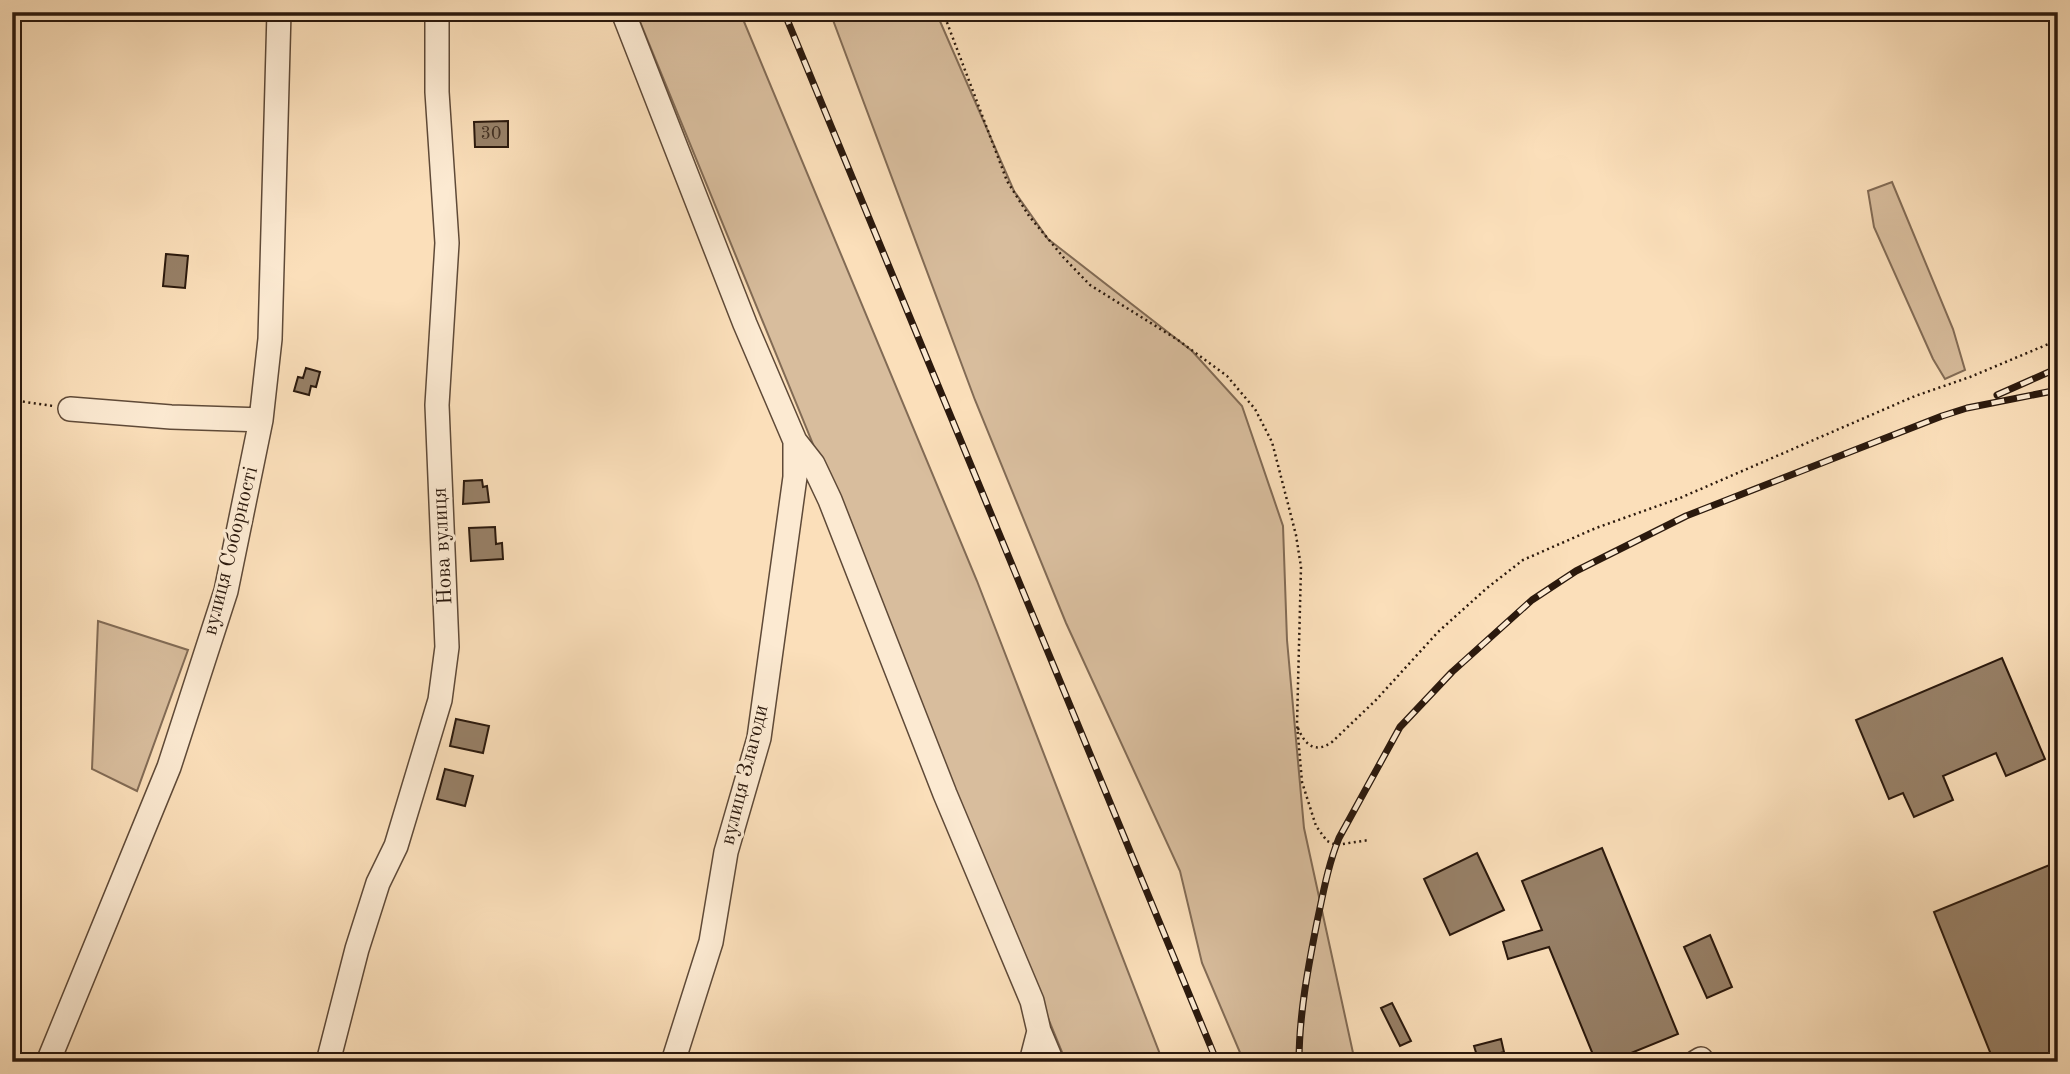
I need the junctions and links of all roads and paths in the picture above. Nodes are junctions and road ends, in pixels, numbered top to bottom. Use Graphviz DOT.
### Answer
graph roads {
  1 [pos="279,12"];
  2 [pos="437,12"];
  3 [pos="623,12"];
  4 [pos="943,12"];
  5 [pos="2058,340"];
  6 [pos="12,400"];
  7 [pos="70,409"];
  8 [pos="261,420"];
  9 [pos="795,441"];
  10 [pos="1297,724"];
  11 [pos="1369,840"];
  12 [pos="1039,1031"];
  13 [pos="48,1062"];
  14 [pos="328,1062"];
  15 [pos="673,1062"];
  16 [pos="1031,1062"];
  17 [pos="1052,1062"];
  1 -- 8 [label="street, вулиця Соборності"];
  2 -- 14 [label="street, Нова вулиця"];
  3 -- 9 [label="street"];
  4 -- 10 [label="path"];
  5 -- 10 [label="path"];
  6 -- 7 [label="path"];
  7 -- 8 [label="street"];
  8 -- 13 [label="street, вулиця Соборності"];
  9 -- 12 [label="street"];
  9 -- 15 [label="street, вулиця Злагоди"];
  10 -- 11 [label="path"];
  12 -- 16 [label="street"];
  12 -- 17 [label="street"];
}
